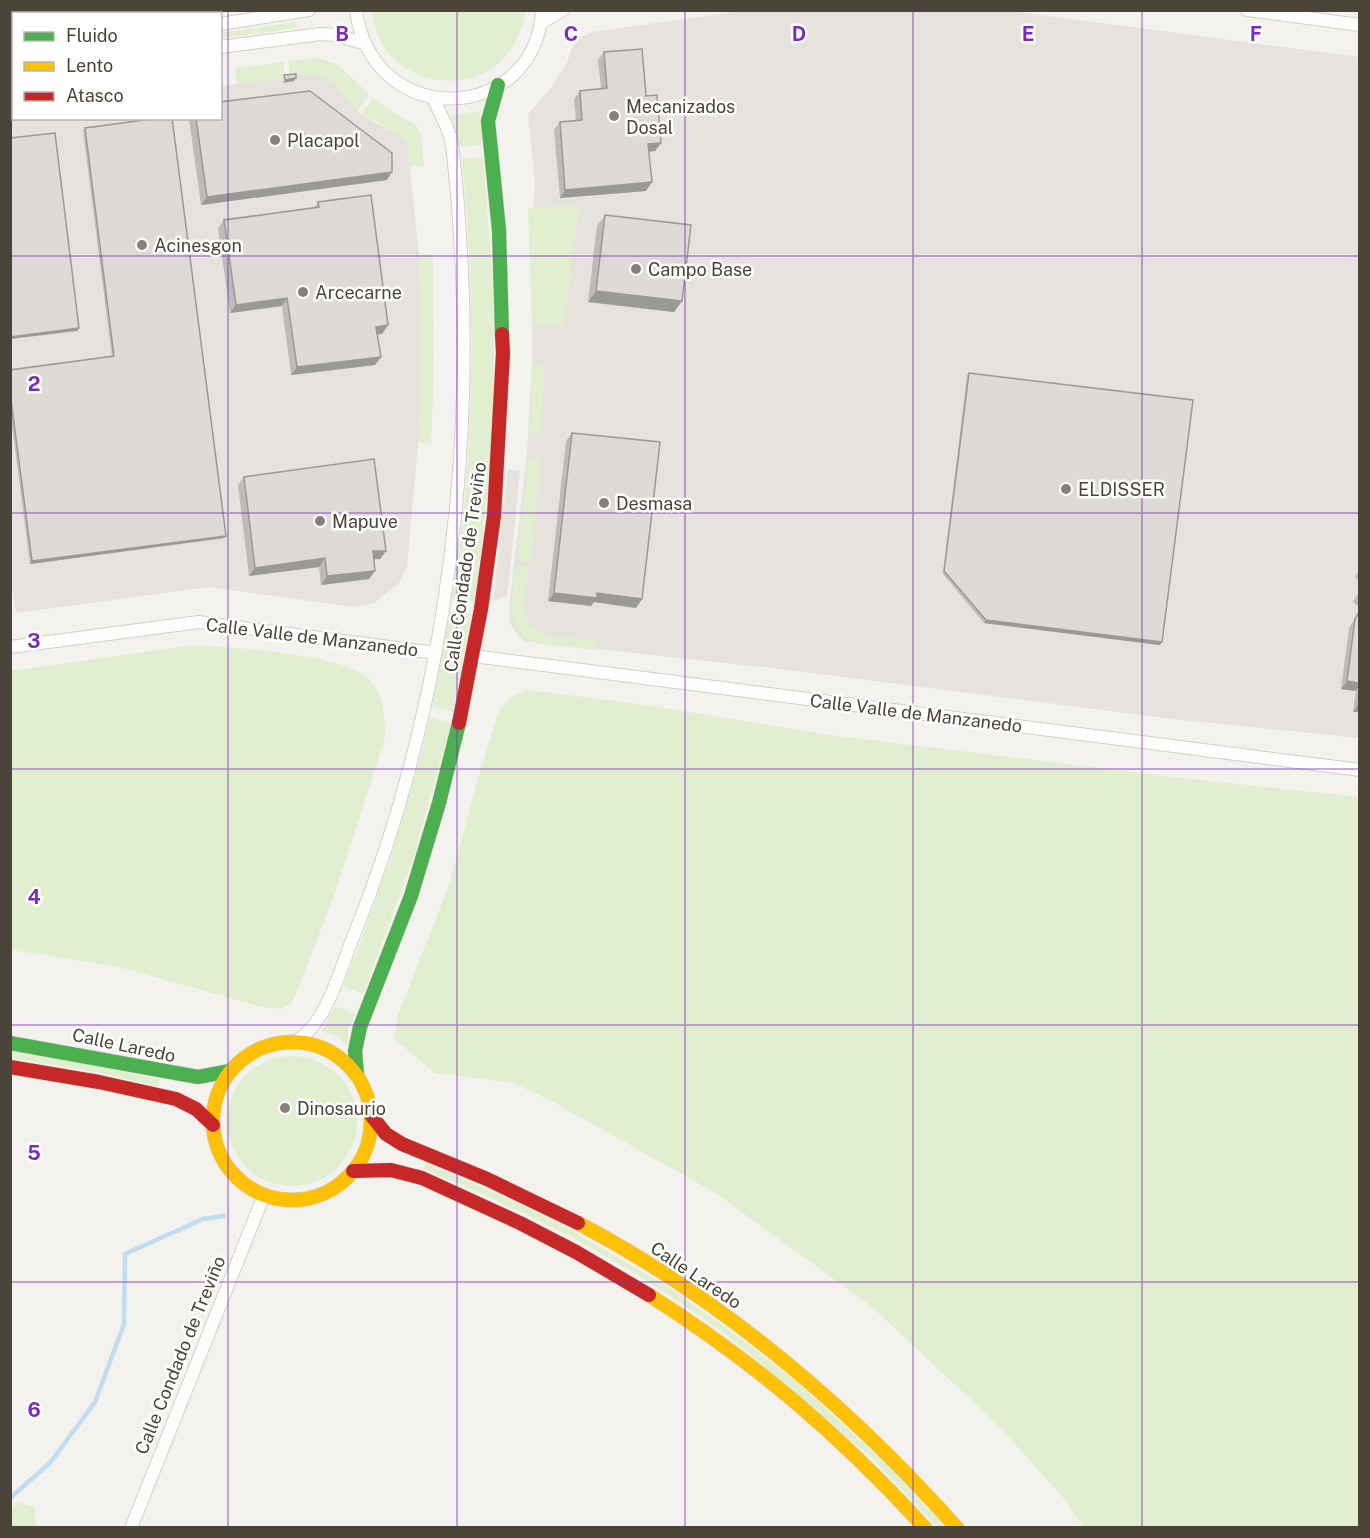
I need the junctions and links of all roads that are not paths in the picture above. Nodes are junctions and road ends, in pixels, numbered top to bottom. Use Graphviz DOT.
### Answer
graph roads {
  1 [pos="309,10"];
  2 [pos="356,10"];
  3 [pos="563,10"];
  4 [pos="1247,10"];
  5 [pos="541,17"];
  6 [pos="222,24"];
  7 [pos="1359,25"];
  8 [pos="363,43"];
  9 [pos="222,46"];
  10 [pos="498,85"];
  11 [pos="434,98"];
  12 [pos="10,647"];
  13 [pos="435,653"];
  14 [pos="473,656"];
  15 [pos="1359,770"];
  16 [pos="296,1041"];
  17 [pos="10,1043"];
  18 [pos="10,1067"];
  19 [pos="230,1071"];
  20 [pos="357,1074"];
  21 [pos="371,1115"];
  22 [pos="213,1125"];
  23 [pos="353,1172"];
  24 [pos="264,1195"];
  25 [pos="131,1527"];
  26 [pos="926,1527"];
  27 [pos="957,1527"];
  1 -- 6 [label="street"];
  2 -- 8 [label="street"];
  3 -- 5 [label="street"];
  4 -- 7 [label="street"];
  5 -- 10 [label="street"];
  8 -- 9 [label="street"];
  8 -- 11 [label="street"];
  10 -- 11 [label="street"];
  10 -- 14 [label="main road, Calle Condado de Treviño"];
  11 -- 13 [label="street, Calle Condado de Treviño"];
  12 -- 13 [label="street, Calle Valle de Manzanedo"];
  13 -- 16 [label="street, Calle Condado de Treviño"];
  14 -- 15 [label="street, Calle Valle de Manzanedo"];
  14 -- 20 [label="main road, Calle Condado de Treviño"];
  16 -- 19 [label="main road"];
  16 -- 20 [label="main road"];
  17 -- 19 [label="main road, Calle Laredo"];
  18 -- 22 [label="main road"];
  19 -- 22 [label="main road"];
  20 -- 21 [label="main road"];
  21 -- 23 [label="main road"];
  21 -- 27 [label="main road, Calle Laredo"];
  22 -- 24 [label="main road"];
  23 -- 24 [label="main road"];
  23 -- 26 [label="main road"];
  24 -- 25 [label="street, Calle Condado de Treviño"];
}
